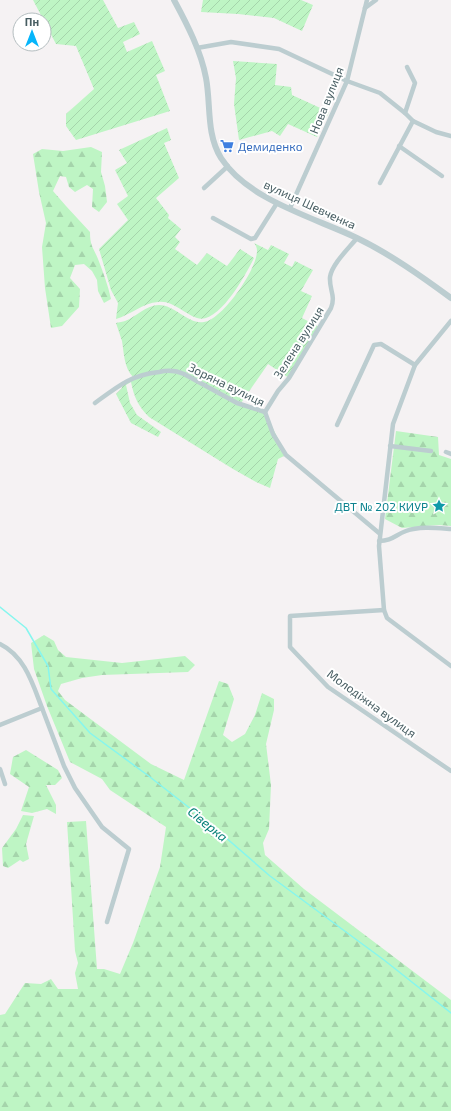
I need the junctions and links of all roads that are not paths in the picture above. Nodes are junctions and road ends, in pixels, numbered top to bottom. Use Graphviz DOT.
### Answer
graph roads {
  1 [pos="174,0"];
  2 [pos="367,0"];
  3 [pos="376,0"];
  4 [pos="365,8"];
  5 [pos="197,48"];
  6 [pos="407,67"];
  7 [pos="347,81"];
  8 [pos="405,113"];
  9 [pos="413,121"];
  10 [pos="451,136"];
  11 [pos="398,146"];
  12 [pos="228,166"];
  13 [pos="442,176"];
  14 [pos="380,182"];
  15 [pos="204,188"];
  16 [pos="277,203"];
  17 [pos="290,208"];
  18 [pos="213,218"];
  19 [pos="357,238"];
  20 [pos="451,298"];
  21 [pos="451,321"];
  22 [pos="415,365"];
  23 [pos="95,403"];
  24 [pos="265,412"];
  25 [pos="337,425"];
  26 [pos="390,446"];
  27 [pos="431,451"];
  28 [pos="446,452"];
  29 [pos="451,454"];
  30 [pos="451,529"];
  31 [pos="379,534"];
  32 [pos="379,542"];
  33 [pos="384,610"];
  34 [pos="0,644"];
  35 [pos="451,666"];
  36 [pos="42,708"];
  37 [pos="0,725"];
  38 [pos="0,769"];
  39 [pos="451,771"];
  40 [pos="5,784"];
  41 [pos="107,922"];
  1 -- 5 [label="street, вулиця Шевченка"];
  2 -- 4 [label="street"];
  3 -- 4 [label="street"];
  4 -- 7 [label="street, Нова вулиця"];
  5 -- 7 [label="street"];
  5 -- 12 [label="street, вулиця Шевченка"];
  6 -- 8 [label="street"];
  7 -- 8 [label="street"];
  7 -- 17 [label="street, Нова вулиця"];
  8 -- 9 [label="street"];
  9 -- 10 [label="street"];
  9 -- 11 [label="street"];
  11 -- 13 [label="street"];
  11 -- 14 [label="street"];
  12 -- 15 [label="street"];
  12 -- 16 [label="street, вулиця Шевченка"];
  16 -- 17 [label="street, вулиця Шевченка"];
  16 -- 18 [label="street"];
  17 -- 19 [label="street, вулиця Шевченка"];
  19 -- 20 [label="street, вулиця Шевченка"];
  19 -- 24 [label="street, Зелена вулиця"];
  21 -- 22 [label="street"];
  22 -- 25 [label="street"];
  22 -- 26 [label="street"];
  23 -- 24 [label="street, Зоряна вулиця"];
  24 -- 31 [label="street, Зоряна вулиця"];
  26 -- 27 [label="street"];
  26 -- 31 [label="street"];
  28 -- 29 [label="street"];
  30 -- 32 [label="street"];
  31 -- 32 [label="street"];
  32 -- 33 [label="street"];
  33 -- 35 [label="street"];
  33 -- 39 [label="street, Молодіжна вулиця"];
  34 -- 36 [label="street"];
  36 -- 37 [label="street"];
  36 -- 41 [label="street"];
  38 -- 40 [label="street"];
}
